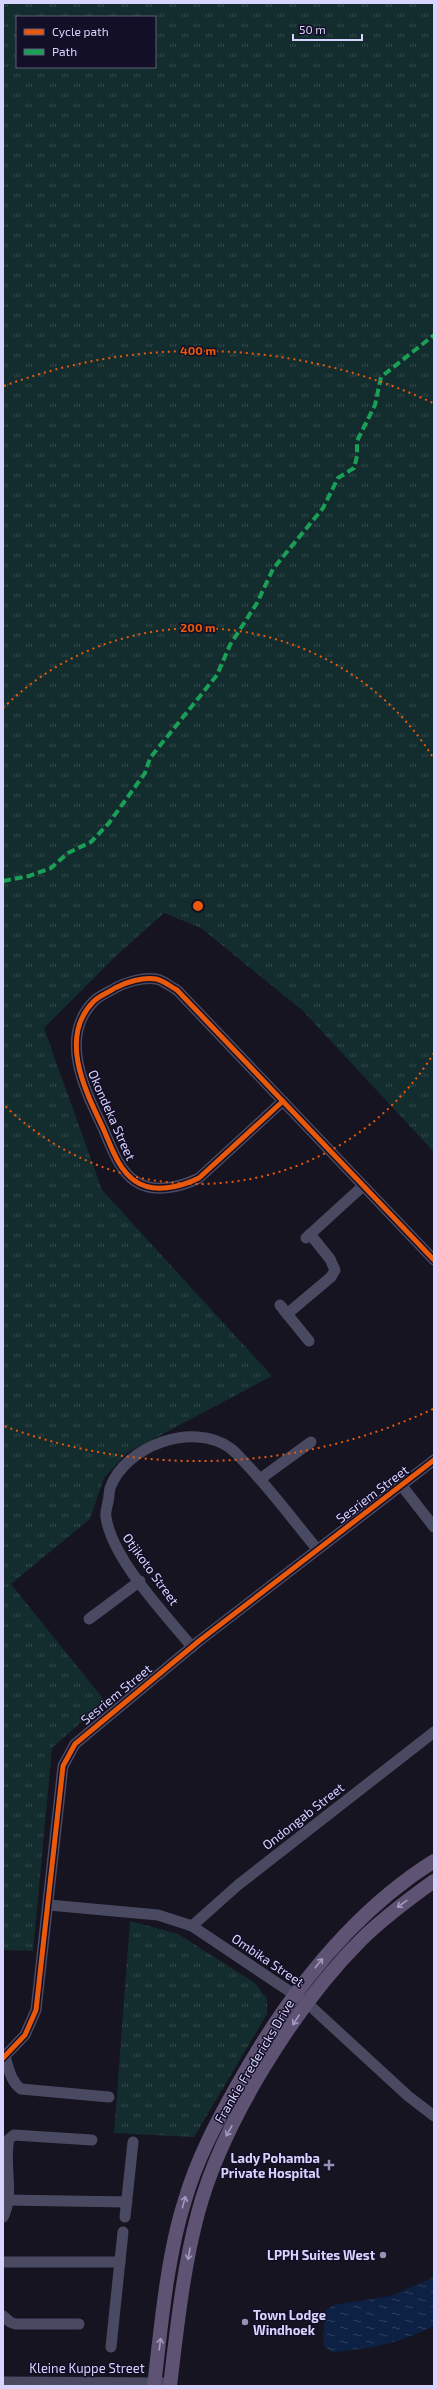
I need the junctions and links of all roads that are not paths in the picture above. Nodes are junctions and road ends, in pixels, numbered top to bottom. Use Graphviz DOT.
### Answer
graph roads {
  1 [pos="283,1101"];
  2 [pos="363,1186"];
  3 [pos="434,1260"];
  4 [pos="309,1342"];
  5 [pos="311,1442"];
  6 [pos="434,1460"];
  7 [pos="260,1479"];
  8 [pos="402,1486"];
  9 [pos="434,1527"];
  10 [pos="317,1548"];
  11 [pos="140,1581"];
  12 [pos="89,1619"];
  13 [pos="192,1647"];
  14 [pos="434,1732"];
  15 [pos="434,1861"];
  16 [pos="434,1881"];
  17 [pos="49,1905"];
  18 [pos="192,1926"];
  19 [pos="294,1994"];
  20 [pos="307,2003"];
  21 [pos="4,2057"];
  22 [pos="109,2097"];
  23 [pos="434,2116"];
  24 [pos="92,2140"];
  25 [pos="133,2142"];
  26 [pos="7,2200"];
  27 [pos="127,2202"];
  28 [pos="125,2217"];
  29 [pos="3,2218"];
  30 [pos="123,2232"];
  31 [pos="3,2261"];
  32 [pos="120,2262"];
  33 [pos="3,2266"];
  34 [pos="3,2316"];
  35 [pos="79,2324"];
  36 [pos="111,2347"];
  37 [pos="3,2382"];
  38 [pos="154,2384"];
  39 [pos="171,2385"];
  1 -- 1 [label="street, Okondeka Street"];
  1 -- 2 [label="street, Okondeka Street"];
  2 -- 3 [label="street, Okondeka Street"];
  2 -- 4 [label="street"];
  5 -- 7 [label="street"];
  6 -- 8 [label="street, Sesriem Street"];
  7 -- 10 [label="street, Otjikoto Street"];
  7 -- 11 [label="street, Otjikoto Street"];
  8 -- 9 [label="street"];
  8 -- 10 [label="street, Sesriem Street"];
  10 -- 13 [label="street, Sesriem Street"];
  11 -- 12 [label="street"];
  11 -- 13 [label="street, Otjikoto Street"];
  13 -- 17 [label="street, Sesriem Street"];
  14 -- 18 [label="street, Ondongab Street"];
  19 -- 15 [label="main road, Frankie Fredericks Drive, one-way"];
  16 -- 20 [label="main road, Frankie Fredericks Drive, one-way"];
  17 -- 18 [label="street, Ombika Street"];
  17 -- 21 [label="street, Sesriem Street"];
  18 -- 19 [label="street, Ombika Street"];
  19 -- 20 [label="street, Ombika Street"];
  38 -- 19 [label="main road, Frankie Fredericks Drive, one-way"];
  20 -- 23 [label="street, Ombika Street"];
  20 -- 39 [label="main road, Frankie Fredericks Drive, one-way"];
  21 -- 22 [label="street"];
  24 -- 26 [label="street"];
  25 -- 27 [label="street"];
  26 -- 27 [label="street"];
  26 -- 29 [label="street"];
  27 -- 28 [label="street"];
  30 -- 32 [label="street"];
  31 -- 32 [label="street"];
  31 -- 33 [label="street"];
  32 -- 36 [label="street"];
  34 -- 35 [label="street"];
  37 -- 38 [label="street, Kleine Kuppe Street"];
  38 -- 39 [label="street, Kleine Kuppe Street"];
}
